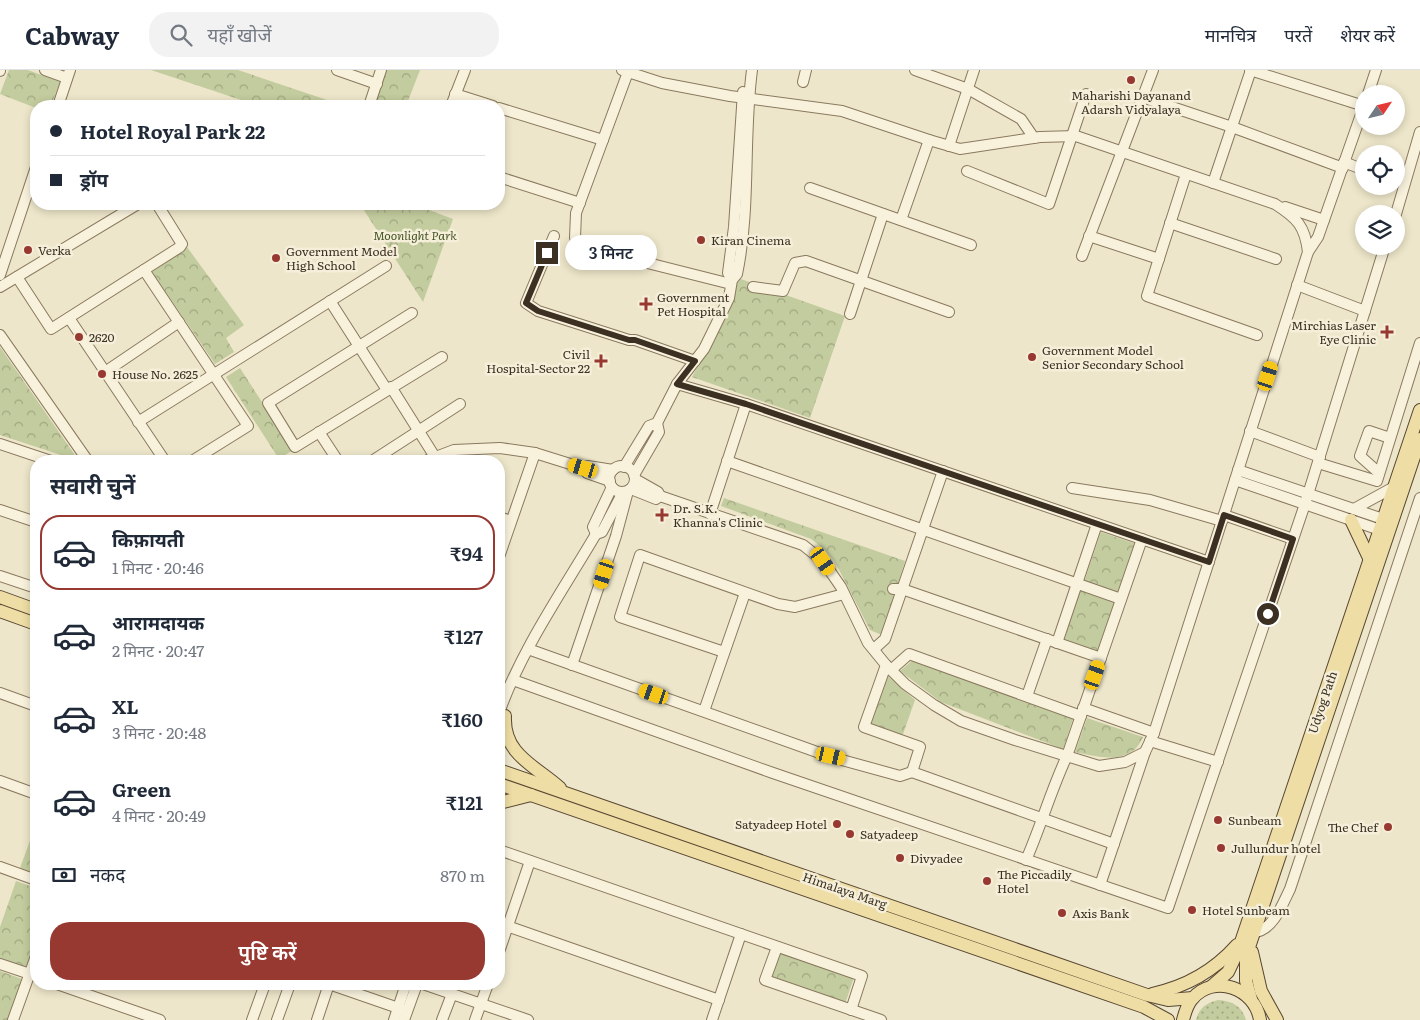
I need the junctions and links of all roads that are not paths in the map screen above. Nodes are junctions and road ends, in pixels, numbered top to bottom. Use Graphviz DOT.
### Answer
graph roads {
  1 [pos="45,70"];
  2 [pos="338,70"];
  3 [pos="381,70"];
  4 [pos="464,70"];
  5 [pos="746,70"];
  6 [pos="752,70"];
  7 [pos="806,70"];
  8 [pos="915,70"];
  9 [pos="974,70"];
  10 [pos="1153,70"];
  11 [pos="1251,70"];
  12 [pos="1376,70"];
  13 [pos="625,71"];
  14 [pos="69,74"];
  15 [pos="1278,74"];
  16 [pos="652,75"];
  17 [pos="942,75"];
  18 [pos="803,82"];
  19 [pos="377,84"];
  20 [pos="1371,85"];
  21 [pos="968,89"];
  22 [pos="455,94"];
  23 [pos="1086,94"];
  24 [pos="1142,97"];
  25 [pos="745,99"];
  26 [pos="60,100"];
  27 [pos="371,100"];
  28 [pos="452,100"];
  29 [pos="474,100"];
  30 [pos="1355,103"];
  31 [pos="505,110"];
  32 [pos="1232,127"];
  33 [pos="1420,132"];
  34 [pos="1355,133"];
  35 [pos="1072,137"];
  36 [pos="1034,138"];
  37 [pos="603,140"];
  38 [pos="928,140"];
  39 [pos="948,146"];
  40 [pos="1122,151"];
  41 [pos="1344,165"];
  42 [pos="1355,168"];
  43 [pos="967,171"];
  44 [pos="1405,172"];
  45 [pos="1186,174"];
  46 [pos="505,179"];
  47 [pos="1213,183"];
  48 [pos="30,184"];
  49 [pos="810,188"];
  50 [pos="580,203"];
  51 [pos="1275,204"];
  52 [pos="128,210"];
  53 [pos="161,210"];
  54 [pos="883,214"];
  55 [pos="901,220"];
  56 [pos="1324,220"];
  57 [pos="1170,222"];
  58 [pos="554,236"];
  59 [pos="1089,236"];
  60 [pos="971,245"];
  61 [pos="1308,252"];
  62 [pos="1382,255"];
  63 [pos="1082,256"];
  64 [pos="1158,259"];
  65 [pos="1276,259"];
  66 [pos="2,261"];
  67 [pos="386,266"];
  68 [pos="144,270"];
  69 [pos="0,275"];
  70 [pos="17,277"];
  71 [pos="861,281"];
  72 [pos="732,282"];
  73 [pos="1297,285"];
  74 [pos="0,287"];
  75 [pos="753,287"];
  76 [pos="330,301"];
  77 [pos="1365,311"];
  78 [pos="949,312"];
  79 [pos="412,313"];
  80 [pos="850,314"];
  81 [pos="69,318"];
  82 [pos="179,322"];
  83 [pos="1256,334"];
  84 [pos="0,335"];
  85 [pos="1420,343"];
  86 [pos="359,346"];
  87 [pos="442,358"];
  88 [pos="695,361"];
  89 [pos="105,372"];
  90 [pos="214,374"];
  91 [pos="677,384"];
  92 [pos="389,388"];
  93 [pos="460,404"];
  94 [pos="746,404"];
  95 [pos="1420,410"];
  96 [pos="138,422"];
  97 [pos="657,423"];
  98 [pos="418,430"];
  99 [pos="1250,431"];
  100 [pos="319,432"];
  101 [pos="1391,435"];
  102 [pos="1415,438"];
  103 [pos="0,444"];
  104 [pos="535,453"];
  105 [pos="34,455"];
  106 [pos="84,455"];
  107 [pos="161,455"];
  108 [pos="202,455"];
  109 [pos="334,455"];
  110 [pos="381,455"];
  111 [pos="428,455"];
  112 [pos="441,455"];
  113 [pos="1319,460"];
  114 [pos="727,461"];
  115 [pos="624,467"];
  116 [pos="1238,470"];
  117 [pos="943,471"];
  118 [pos="1379,474"];
  119 [pos="611,479"];
  120 [pos="1235,480"];
  121 [pos="630,485"];
  122 [pos="1394,487"];
  123 [pos="1072,488"];
  124 [pos="1308,493"];
  125 [pos="1305,504"];
  126 [pos="1419,504"];
  127 [pos="0,510"];
  128 [pos="710,514"];
  129 [pos="1353,514"];
  130 [pos="1223,518"];
  131 [pos="505,519"];
  132 [pos="30,520"];
  133 [pos="511,521"];
  134 [pos="1098,524"];
  135 [pos="1382,524"];
  136 [pos="922,530"];
  137 [pos="596,534"];
  138 [pos="505,538"];
  139 [pos="1142,539"];
  140 [pos="1293,539"];
  141 [pos="1370,560"];
  142 [pos="1209,562"];
  143 [pos="0,576"];
  144 [pos="1077,584"];
  145 [pos="30,586"];
  146 [pos="898,589"];
  147 [pos="745,593"];
  148 [pos="844,594"];
  149 [pos="0,597"];
  150 [pos="1121,599"];
  151 [pos="30,608"];
  152 [pos="0,611"];
  153 [pos="30,622"];
  154 [pos="1052,641"];
  155 [pos="528,649"];
  156 [pos="874,649"];
  157 [pos="724,652"];
  158 [pos="1101,658"];
  159 [pos="572,665"];
  160 [pos="888,668"];
  161 [pos="513,680"];
  162 [pos="0,693"];
  163 [pos="1027,696"];
  164 [pos="30,704"];
  165 [pos="505,708"];
  166 [pos="704,711"];
  167 [pos="1082,712"];
  168 [pos="505,729"];
  169 [pos="1152,737"];
  170 [pos="1145,752"];
  171 [pos="1067,756"];
  172 [pos="1218,762"];
  173 [pos="505,772"];
  174 [pos="912,772"];
  175 [pos="0,781"];
  176 [pos="505,786"];
  177 [pos="30,792"];
  178 [pos="566,794"];
  179 [pos="531,795"];
  180 [pos="505,801"];
  181 [pos="1043,819"];
  182 [pos="1114,844"];
  183 [pos="505,852"];
  184 [pos="1026,860"];
  185 [pos="530,861"];
  186 [pos="0,868"];
  187 [pos="30,878"];
  188 [pos="1100,885"];
  189 [pos="508,926"];
  190 [pos="742,934"];
  191 [pos="505,935"];
  192 [pos="1249,937"];
  193 [pos="776,946"];
  194 [pos="0,964"];
  195 [pos="30,974"];
  196 [pos="30,982"];
  197 [pos="1212,986"];
  198 [pos="74,990"];
  199 [pos="263,990"];
  200 [pos="288,990"];
  201 [pos="327,990"];
  202 [pos="344,990"];
  203 [pos="405,990"];
  204 [pos="413,990"];
  205 [pos="441,990"];
  206 [pos="486,990"];
  207 [pos="452,994"];
  208 [pos="1193,998"];
  209 [pos="1251,999"];
  210 [pos="719,1000"];
  211 [pos="1145,1001"];
  212 [pos="481,1004"];
  213 [pos="851,1010"];
  214 [pos="403,1013"];
  215 [pos="13,1020"];
  216 [pos="160,1020"];
  217 [pos="252,1020"];
  218 [pos="277,1020"];
  219 [pos="317,1020"];
  220 [pos="394,1020"];
  221 [pos="442,1020"];
  222 [pos="475,1020"];
  223 [pos="528,1020"];
  224 [pos="712,1020"];
  225 [pos="881,1020"];
  226 [pos="1158,1020"];
  227 [pos="1168,1020"];
  228 [pos="1183,1020"];
  229 [pos="1260,1020"];
  230 [pos="1277,1020"];
  1 -- 14 [label="street"];
  2 -- 19 [label="street"];
  3 -- 19 [label="street"];
  4 -- 22 [label="street"];
  5 -- 25 [label="street"];
  6 -- 25 [label="street"];
  7 -- 18 [label="street"];
  8 -- 17 [label="street"];
  9 -- 21 [label="street"];
  10 -- 24 [label="street"];
  11 -- 15 [label="street"];
  11 -- 32 [label="street"];
  12 -- 20 [label="street"];
  13 -- 16 [label="street"];
  13 -- 37 [label="street"];
  14 -- 26 [label="street"];
  15 -- 30 [label="street"];
  16 -- 25 [label="street"];
  17 -- 21 [label="street"];
  19 -- 27 [label="street"];
  21 -- 36 [label="street"];
  21 -- 39 [label="street"];
  22 -- 28 [label="street"];
  22 -- 29 [label="street"];
  23 -- 35 [label="street"];
  24 -- 32 [label="street"];
  24 -- 40 [label="street"];
  25 -- 38 [label="street"];
  25 -- 72 [label="street"];
  31 -- 37 [label="street"];
  32 -- 41 [label="street"];
  32 -- 47 [label="street"];
  33 -- 44 [label="street"];
  34 -- 41 [label="street"];
  35 -- 36 [label="street"];
  35 -- 40 [label="street"];
  35 -- 43 [label="street"];
  36 -- 39 [label="street"];
  37 -- 50 [label="street"];
  38 -- 39 [label="street"];
  38 -- 55 [label="street"];
  40 -- 45 [label="street"];
  40 -- 59 [label="street"];
  41 -- 42 [label="street"];
  41 -- 56 [label="street"];
  45 -- 47 [label="street"];
  45 -- 57 [label="street"];
  46 -- 50 [label="street"];
  47 -- 51 [label="street"];
  48 -- 66 [label="street"];
  49 -- 54 [label="street"];
  50 -- 72 [label="street"];
  51 -- 56 [label="street"];
  51 -- 61 [label="street"];
  52 -- 70 [label="street"];
  53 -- 68 [label="street"];
  54 -- 55 [label="street"];
  54 -- 71 [label="street"];
  55 -- 60 [label="street"];
  56 -- 61 [label="street"];
  57 -- 64 [label="street"];
  57 -- 65 [label="street"];
  58 -- 88 [label="street"];
  59 -- 63 [label="street"];
  59 -- 64 [label="street"];
  61 -- 73 [label="street"];
  62 -- 77 [label="street"];
  64 -- 83 [label="street"];
  66 -- 69 [label="street"];
  67 -- 76 [label="street"];
  68 -- 81 [label="street"];
  68 -- 82 [label="street"];
  70 -- 74 [label="street"];
  70 -- 81 [label="street"];
  71 -- 75 [label="street"];
  71 -- 78 [label="street"];
  71 -- 80 [label="street"];
  72 -- 88 [label="street"];
  73 -- 77 [label="street"];
  73 -- 99 [label="street"];
  76 -- 86 [label="street"];
  76 -- 90 [label="street"];
  77 -- 113 [label="street"];
  79 -- 86 [label="street"];
  81 -- 89 [label="street"];
  82 -- 89 [label="street"];
  82 -- 90 [label="street"];
  84 -- 106 [label="street"];
  85 -- 101 [label="street"];
  86 -- 92 [label="street"];
  86 -- 100 [label="street"];
  87 -- 92 [label="street"];
  88 -- 91 [label="street"];
  89 -- 96 [label="street"];
  90 -- 96 [label="street"];
  90 -- 108 [label="street"];
  91 -- 94 [label="street"];
  91 -- 97 [label="street"];
  92 -- 98 [label="street"];
  92 -- 100 [label="street"];
  93 -- 98 [label="street"];
  94 -- 114 [label="street"];
  94 -- 117 [label="street"];
  95 -- 102 [label="main road, Udyog Path"];
  96 -- 107 [label="street"];
  97 -- 115 [label="street"];
  97 -- 121 [label="street"];
  98 -- 110 [label="street"];
  98 -- 111 [label="street"];
  99 -- 113 [label="street"];
  99 -- 116 [label="street"];
  100 -- 109 [label="street"];
  101 -- 102 [label="street"];
  101 -- 118 [label="street"];
  101 -- 118 [label="street"];
  102 -- 122 [label="main road, Udyog Path"];
  102 -- 192 [label="main road, Udyog Path"];
  103 -- 105 [label="street"];
  104 -- 112 [label="street"];
  104 -- 119 [label="street"];
  104 -- 133 [label="street"];
  113 -- 118 [label="street"];
  113 -- 124 [label="street"];
  114 -- 128 [label="street"];
  114 -- 136 [label="street"];
  115 -- 119 [label="street"];
  115 -- 121 [label="street"];
  116 -- 120 [label="street"];
  116 -- 124 [label="street"];
  117 -- 134 [label="street"];
  117 -- 136 [label="street"];
  119 -- 121 [label="street"];
  119 -- 137 [label="street"];
  120 -- 125 [label="street"];
  120 -- 130 [label="street"];
  121 -- 128 [label="street"];
  121 -- 137 [label="street"];
  121 -- 159 [label="street"];
  122 -- 129 [label="street"];
  122 -- 135 [label="main road, Udyog Path"];
  123 -- 130 [label="street"];
  124 -- 125 [label="street"];
  124 -- 129 [label="street"];
  125 -- 129 [label="street"];
  125 -- 140 [label="street"];
  126 -- 192 [label="street"];
  127 -- 132 [label="street"];
  128 -- 148 [label="street"];
  129 -- 135 [label="street"];
  129 -- 141 [label="main road"];
  130 -- 140 [label="street"];
  130 -- 142 [label="street"];
  131 -- 133 [label="street"];
  133 -- 138 [label="street"];
  134 -- 139 [label="street"];
  134 -- 144 [label="street"];
  135 -- 141 [label="main road, Udyog Path"];
  136 -- 144 [label="street"];
  136 -- 146 [label="street"];
  137 -- 155 [label="street"];
  139 -- 142 [label="street"];
  139 -- 150 [label="street"];
  140 -- 172 [label="street"];
  141 -- 192 [label="main road, Udyog Path"];
  142 -- 169 [label="street"];
  143 -- 145 [label="street"];
  144 -- 150 [label="street"];
  144 -- 154 [label="street"];
  146 -- 154 [label="street"];
  146 -- 156 [label="street"];
  147 -- 148 [label="street"];
  147 -- 157 [label="street"];
  147 -- 157 [label="street"];
  148 -- 156 [label="street"];
  149 -- 151 [label="main road"];
  150 -- 158 [label="street"];
  152 -- 153 [label="main road"];
  154 -- 158 [label="street"];
  154 -- 163 [label="street"];
  155 -- 159 [label="street"];
  155 -- 161 [label="street"];
  156 -- 160 [label="street"];
  157 -- 166 [label="street"];
  158 -- 167 [label="street"];
  159 -- 166 [label="street"];
  160 -- 163 [label="street"];
  160 -- 171 [label="street"];
  160 -- 174 [label="street"];
  161 -- 165 [label="street"];
  161 -- 184 [label="street"];
  162 -- 164 [label="street"];
  163 -- 167 [label="street"];
  166 -- 174 [label="street"];
  167 -- 169 [label="street"];
  167 -- 171 [label="street"];
  168 -- 178 [label="main road"];
  169 -- 170 [label="street"];
  169 -- 172 [label="street"];
  170 -- 171 [label="street"];
  170 -- 182 [label="street"];
  171 -- 181 [label="street"];
  172 -- 188 [label="street"];
  173 -- 178 [label="main road, Himalaya Marg"];
  174 -- 181 [label="street"];
  175 -- 177 [label="street"];
  176 -- 179 [label="main road, Himalaya Marg"];
  178 -- 211 [label="main road, Himalaya Marg"];
  179 -- 180 [label="main road"];
  179 -- 211 [label="main road, Himalaya Marg"];
  181 -- 182 [label="street"];
  181 -- 184 [label="street"];
  182 -- 188 [label="street"];
  183 -- 185 [label="street"];
  184 -- 188 [label="street"];
  185 -- 189 [label="street"];
  185 -- 190 [label="street"];
  186 -- 187 [label="street"];
  189 -- 191 [label="street"];
  189 -- 210 [label="street"];
  190 -- 193 [label="street"];
  190 -- 210 [label="street"];
  192 -- 197 [label="main road, Udyog Path"];
  192 -- 209 [label="main road, Udyog Path"];
  192 -- 211 [label="main road"];
  192 -- 230 [label="main road"];
  193 -- 213 [label="street"];
  193 -- 213 [label="street"];
  194 -- 195 [label="street"];
  196 -- 215 [label="street"];
  197 -- 208 [label="main road, Udyog Path"];
  197 -- 209 [label="main road"];
  198 -- 216 [label="street"];
  199 -- 217 [label="street"];
  200 -- 218 [label="street"];
  201 -- 219 [label="street"];
  202 -- 214 [label="street"];
  203 -- 214 [label="street"];
  204 -- 214 [label="street"];
  205 -- 207 [label="street"];
  206 -- 212 [label="street"];
  207 -- 212 [label="street"];
  207 -- 221 [label="street"];
  208 -- 211 [label="main road, Himalaya Marg"];
  208 -- 228 [label="main road"];
  209 -- 229 [label="main road, Udyog Path"];
  210 -- 224 [label="street"];
  211 -- 226 [label="main road"];
  211 -- 227 [label="main road, Himalaya Marg"];
  212 -- 222 [label="street"];
  212 -- 223 [label="street"];
  213 -- 225 [label="street"];
  214 -- 220 [label="street"];
}
